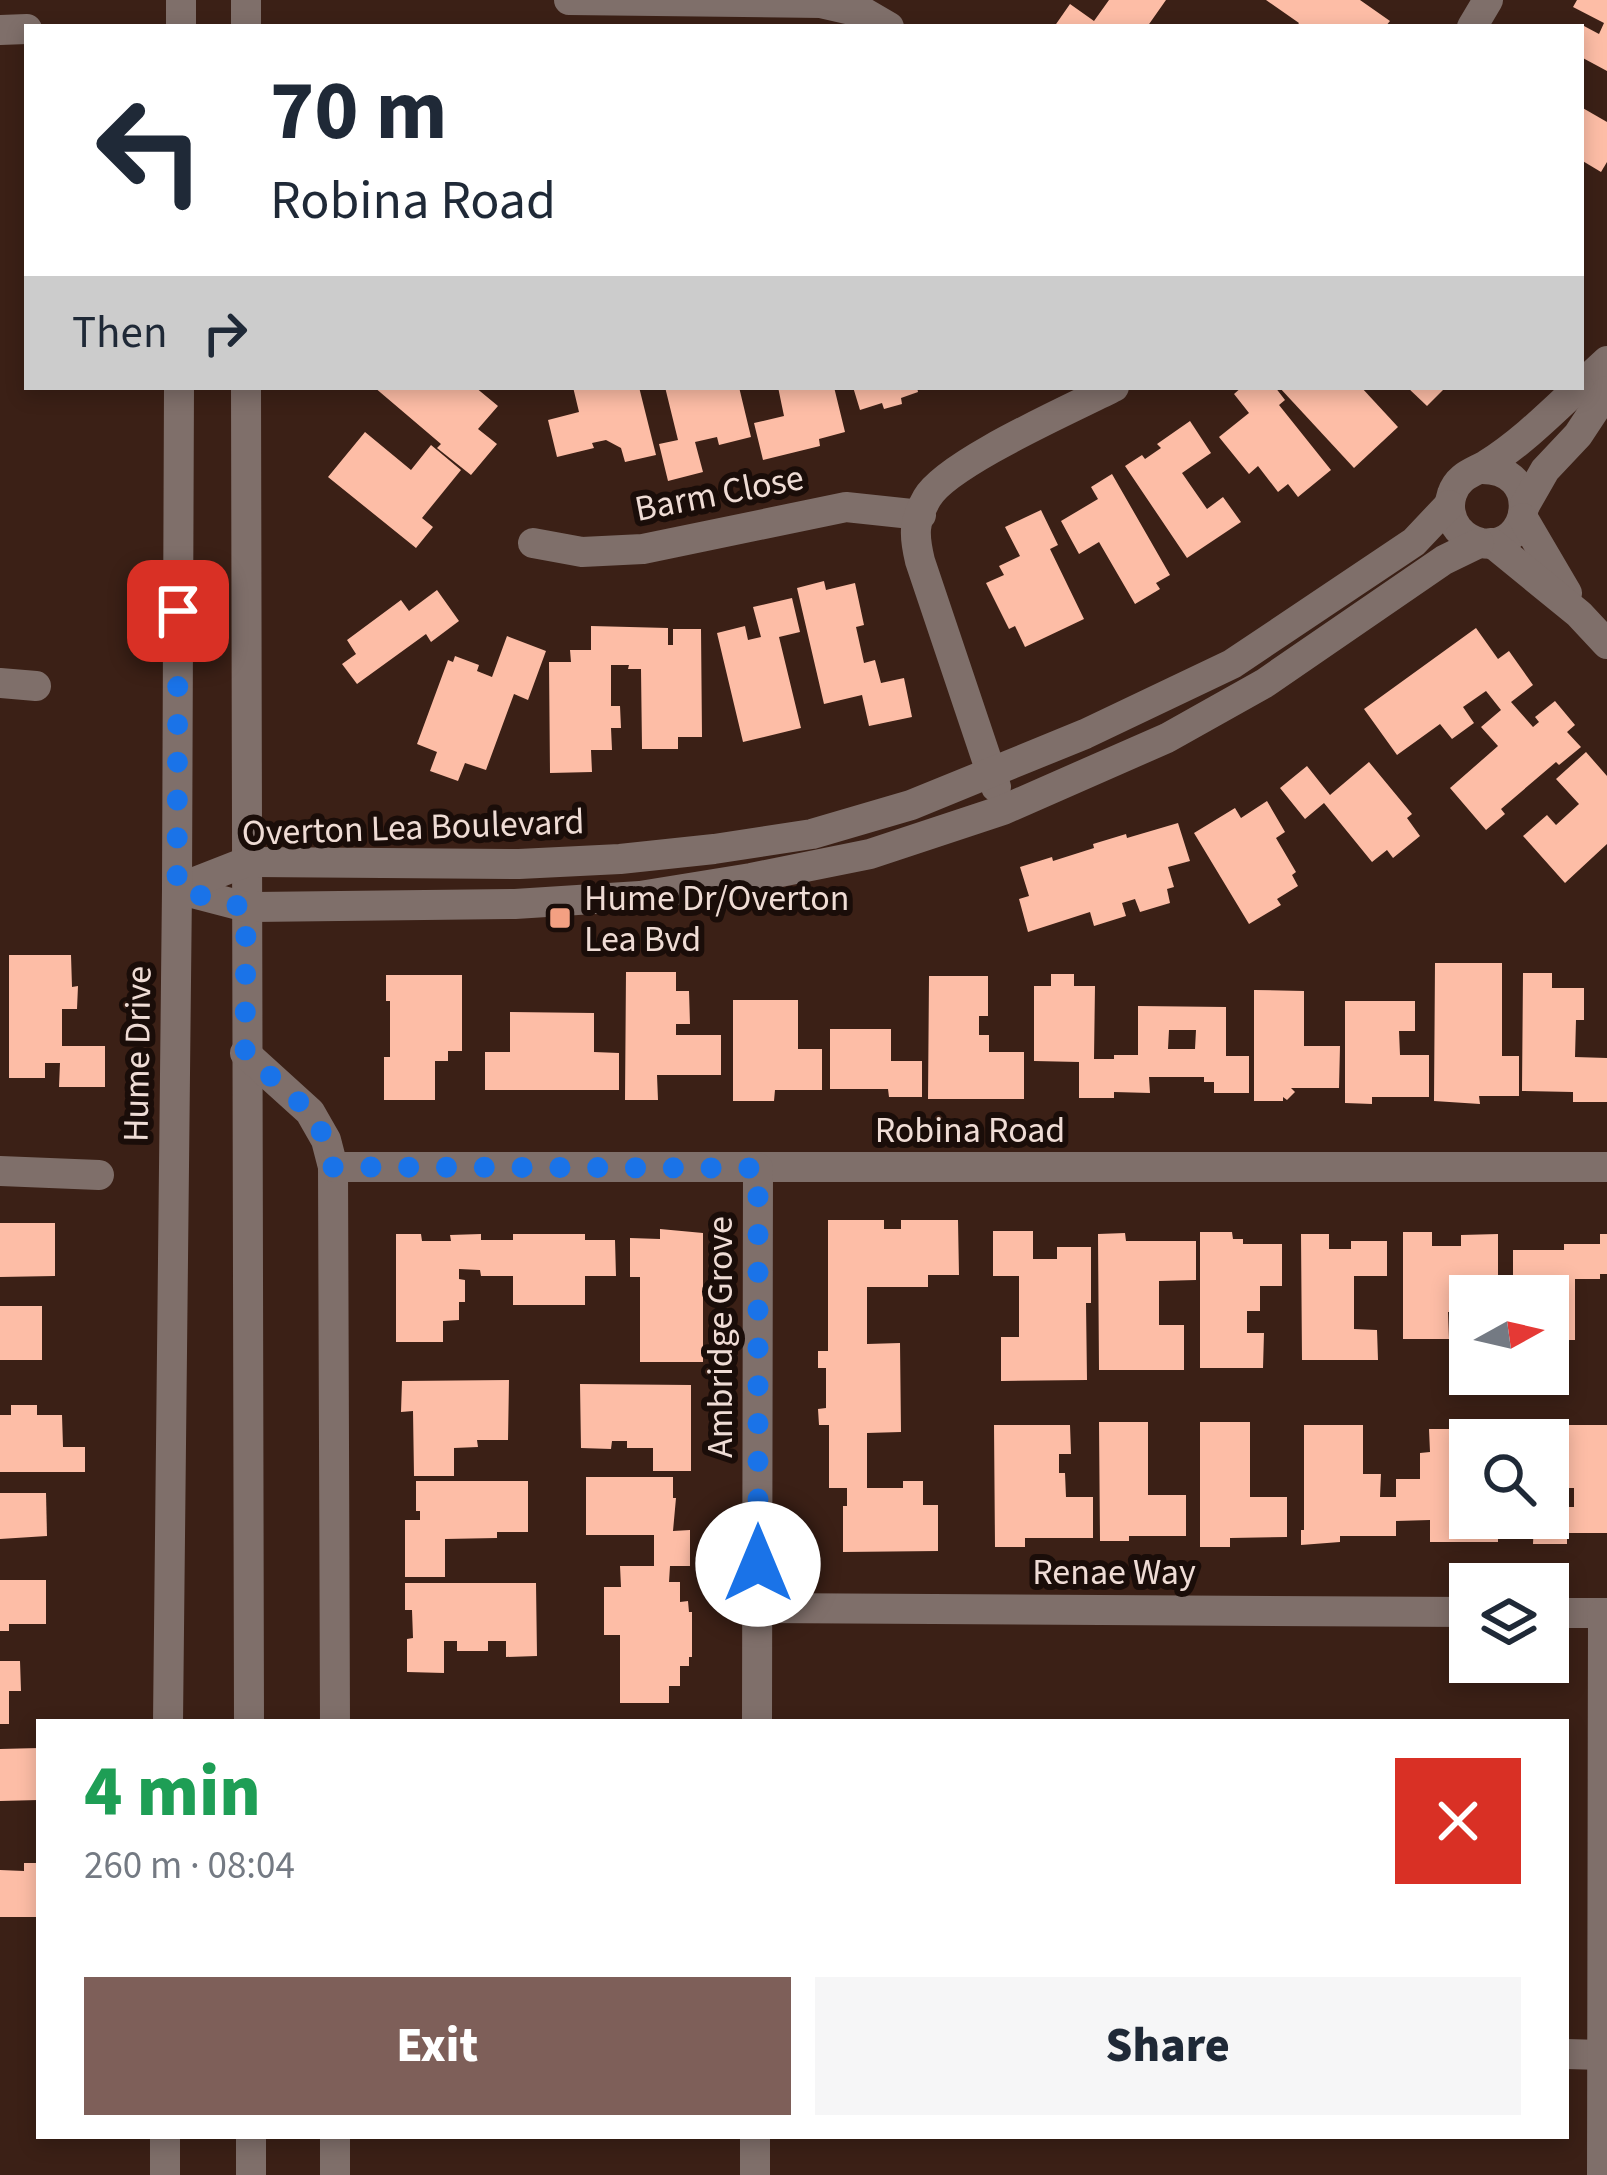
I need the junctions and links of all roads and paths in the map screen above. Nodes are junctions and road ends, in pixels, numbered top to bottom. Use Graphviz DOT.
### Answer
graph roads {
  1 [pos="565,0"];
  2 [pos="884,24"];
  3 [pos="1607,361"];
  4 [pos="1584,382"];
  5 [pos="179,390"];
  6 [pos="246,390"];
  7 [pos="1108,390"];
  8 [pos="1576,390"];
  9 [pos="1607,391"];
  10 [pos="1480,469"];
  11 [pos="1450,505"];
  12 [pos="1524,512"];
  13 [pos="920,515"];
  14 [pos="533,543"];
  15 [pos="1485,543"];
  16 [pos="1579,614"];
  17 [pos="1607,644"];
  18 [pos="0,683"];
  19 [pos="36,686"];
  20 [pos="991,773"];
  21 [pos="1003,810"];
  22 [pos="246,862"];
  23 [pos="177,889"];
  24 [pos="246,908"];
  25 [pos="245,1053"];
  26 [pos="333,1167"];
  27 [pos="1607,1167"];
  28 [pos="758,1168"];
  29 [pos="0,1171"];
  30 [pos="99,1175"];
  31 [pos="757,1608"];
  32 [pos="1449,1612"];
  33 [pos="1569,1613"];
  34 [pos="1605,1613"];
  35 [pos="168,1719"];
  36 [pos="248,1719"];
  37 [pos="335,1719"];
  38 [pos="757,1719"];
  39 [pos="1569,2054"];
  40 [pos="1602,2054"];
  41 [pos="166,2139"];
  42 [pos="250,2139"];
  43 [pos="335,2139"];
  44 [pos="755,2139"];
  45 [pos="165,2175"];
  46 [pos="251,2175"];
  47 [pos="335,2175"];
  48 [pos="755,2175"];
  49 [pos="1602,2175"];
  1 -- 2 [label="street"];
  3 -- 4 [label="street"];
  5 -- 23 [label="street, Hume Drive"];
  6 -- 22 [label="street"];
  7 -- 13 [label="street"];
  8 -- 10 [label="street"];
  9 -- 12 [label="street"];
  10 -- 11 [label="street"];
  10 -- 12 [label="street"];
  11 -- 15 [label="street"];
  11 -- 20 [label="street, Overton Lea Boulevard"];
  12 -- 15 [label="street"];
  12 -- 16 [label="street"];
  13 -- 14 [label="street, Barm Close"];
  13 -- 20 [label="street"];
  15 -- 16 [label="street"];
  15 -- 21 [label="street, Overton Lea Boulevard"];
  16 -- 17 [label="street"];
  18 -- 19 [label="street"];
  20 -- 21 [label="street"];
  20 -- 22 [label="street, Overton Lea Boulevard"];
  21 -- 24 [label="street, Overton Lea Boulevard"];
  22 -- 23 [label="street, Overton Lea Boulevard"];
  22 -- 24 [label="street"];
  23 -- 24 [label="street, Overton Lea Boulevard"];
  23 -- 35 [label="street, Hume Drive"];
  24 -- 25 [label="street"];
  25 -- 26 [label="street"];
  25 -- 36 [label="street"];
  26 -- 28 [label="street, Robina Road"];
  26 -- 37 [label="street"];
  27 -- 28 [label="street, Robina Road"];
  28 -- 31 [label="street, Ambridge Grove"];
  29 -- 30 [label="street"];
  31 -- 32 [label="street, Renae Way"];
  31 -- 38 [label="street, Ambridge Grove"];
  33 -- 34 [label="street"];
  34 -- 40 [label="street"];
  39 -- 40 [label="street"];
  40 -- 49 [label="street"];
  41 -- 45 [label="street"];
  42 -- 46 [label="street"];
  43 -- 47 [label="street"];
  44 -- 48 [label="street"];
}
